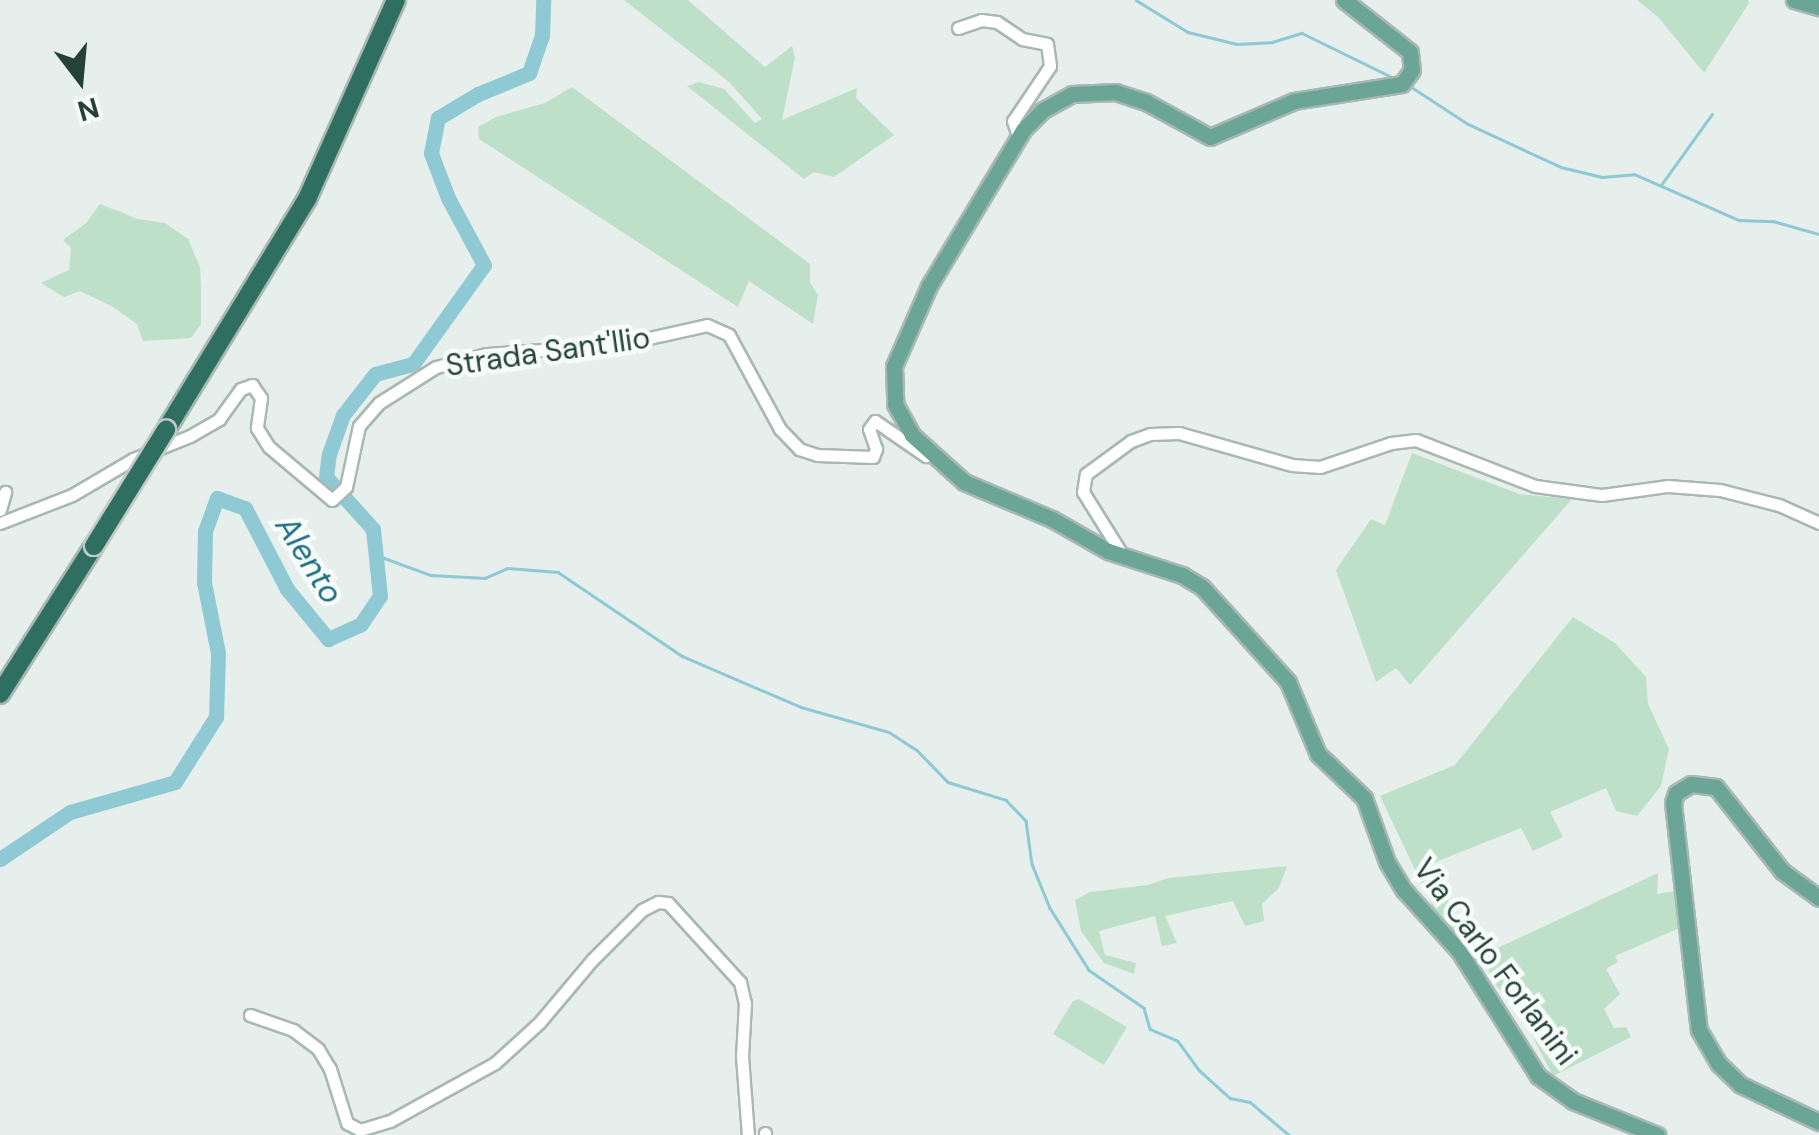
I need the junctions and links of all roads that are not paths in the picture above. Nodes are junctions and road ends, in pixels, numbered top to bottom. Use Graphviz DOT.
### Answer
graph roads {
  1 [pos="396,0"];
  2 [pos="1344,0"];
  3 [pos="1794,0"];
  4 [pos="1819,7"];
  5 [pos="958,28"];
  6 [pos="1019,138"];
  7 [pos="939,460"];
  8 [pos="4,492"];
  9 [pos="0,510"];
  10 [pos="0,523"];
  11 [pos="1819,524"];
  12 [pos="1123,556"];
  13 [pos="0,694"];
  14 [pos="1819,898"];
  15 [pos="250,1014"];
  16 [pos="1819,1122"];
  17 [pos="748,1135"];
  18 [pos="1657,1135"];
  1 -- 13 [label="highway, bridge"];
  2 -- 6 [label="main road, Via Carlo Forlanini"];
  3 -- 4 [label="main road"];
  5 -- 6 [label="street"];
  6 -- 7 [label="main road, Via Carlo Forlanini"];
  7 -- 10 [label="street, Strada Sant'Ilio"];
  7 -- 12 [label="main road, Via Carlo Forlanini"];
  8 -- 9 [label="street"];
  11 -- 12 [label="street"];
  12 -- 18 [label="main road, Via Carlo Forlanini"];
  14 -- 16 [label="main road"];
  15 -- 17 [label="street"];
}
